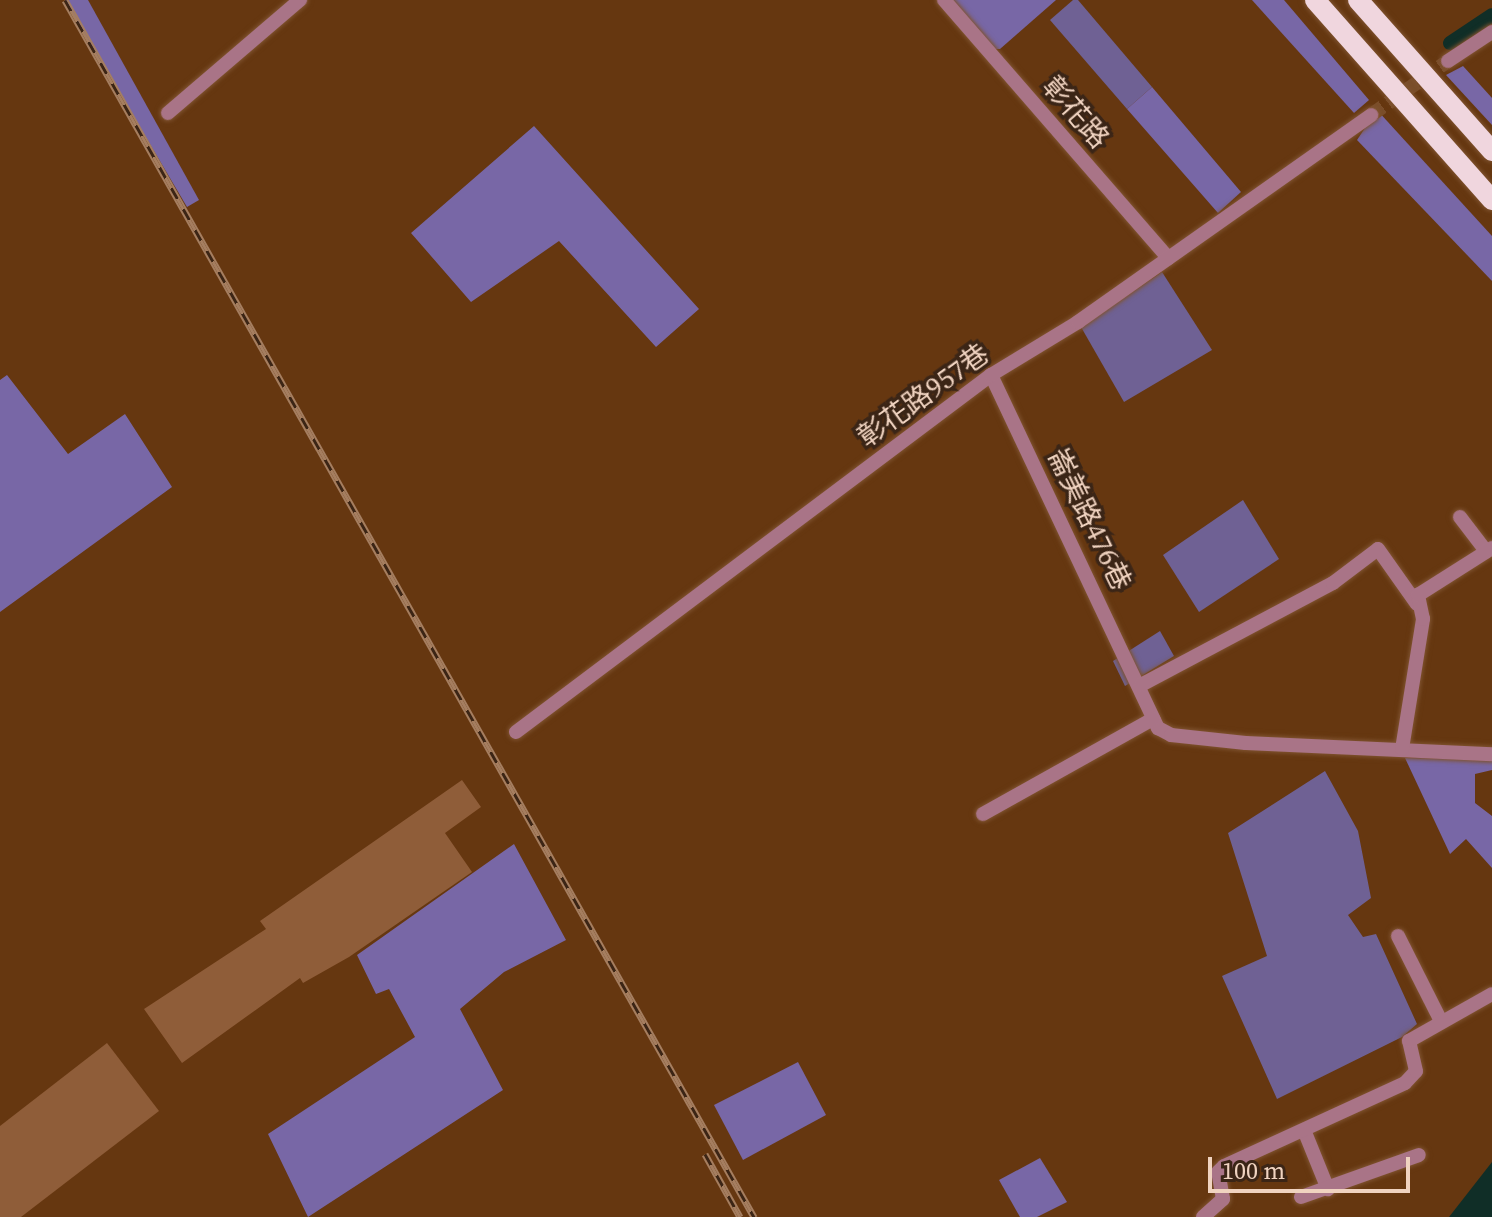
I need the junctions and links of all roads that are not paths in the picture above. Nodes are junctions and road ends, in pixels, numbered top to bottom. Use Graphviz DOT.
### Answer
graph roads {
  1 [pos="300,0"];
  2 [pos="944,0"];
  3 [pos="1315,0"];
  4 [pos="1358,0"];
  5 [pos="1492,32"];
  6 [pos="1448,61"];
  7 [pos="168,113"];
  8 [pos="1371,115"];
  9 [pos="1492,151"];
  10 [pos="1492,200"];
  11 [pos="1168,258"];
  12 [pos="991,375"];
  13 [pos="1460,517"];
  14 [pos="1489,550"];
  15 [pos="1417,604"];
  16 [pos="1141,685"];
  17 [pos="1153,719"];
  18 [pos="516,732"];
  19 [pos="1402,749"];
  20 [pos="1492,754"];
  21 [pos="983,814"];
  22 [pos="1398,936"];
  23 [pos="1492,994"];
  24 [pos="1441,1021"];
  25 [pos="1304,1130"];
  26 [pos="1419,1155"];
  27 [pos="1328,1189"];
  28 [pos="1301,1197"];
  29 [pos="1203,1217"];
  1 -- 7 [label="street"];
  2 -- 11 [label="street, 彰花路"];
  3 -- 10 [label="highway"];
  4 -- 9 [label="highway"];
  5 -- 6 [label="street"];
  8 -- 11 [label="street, 彰花路957巷"];
  11 -- 12 [label="street, 彰花路957巷"];
  12 -- 16 [label="street, 崙美路476巷"];
  12 -- 18 [label="street, 彰花路957巷"];
  13 -- 14 [label="street"];
  14 -- 15 [label="street"];
  15 -- 16 [label="street"];
  15 -- 19 [label="street"];
  16 -- 17 [label="street, 崙美路476巷"];
  17 -- 19 [label="street"];
  17 -- 21 [label="street"];
  19 -- 20 [label="street"];
  22 -- 24 [label="street"];
  23 -- 24 [label="street"];
  24 -- 25 [label="street"];
  25 -- 27 [label="street"];
  25 -- 29 [label="street"];
  26 -- 27 [label="street"];
  27 -- 28 [label="street"];
}
